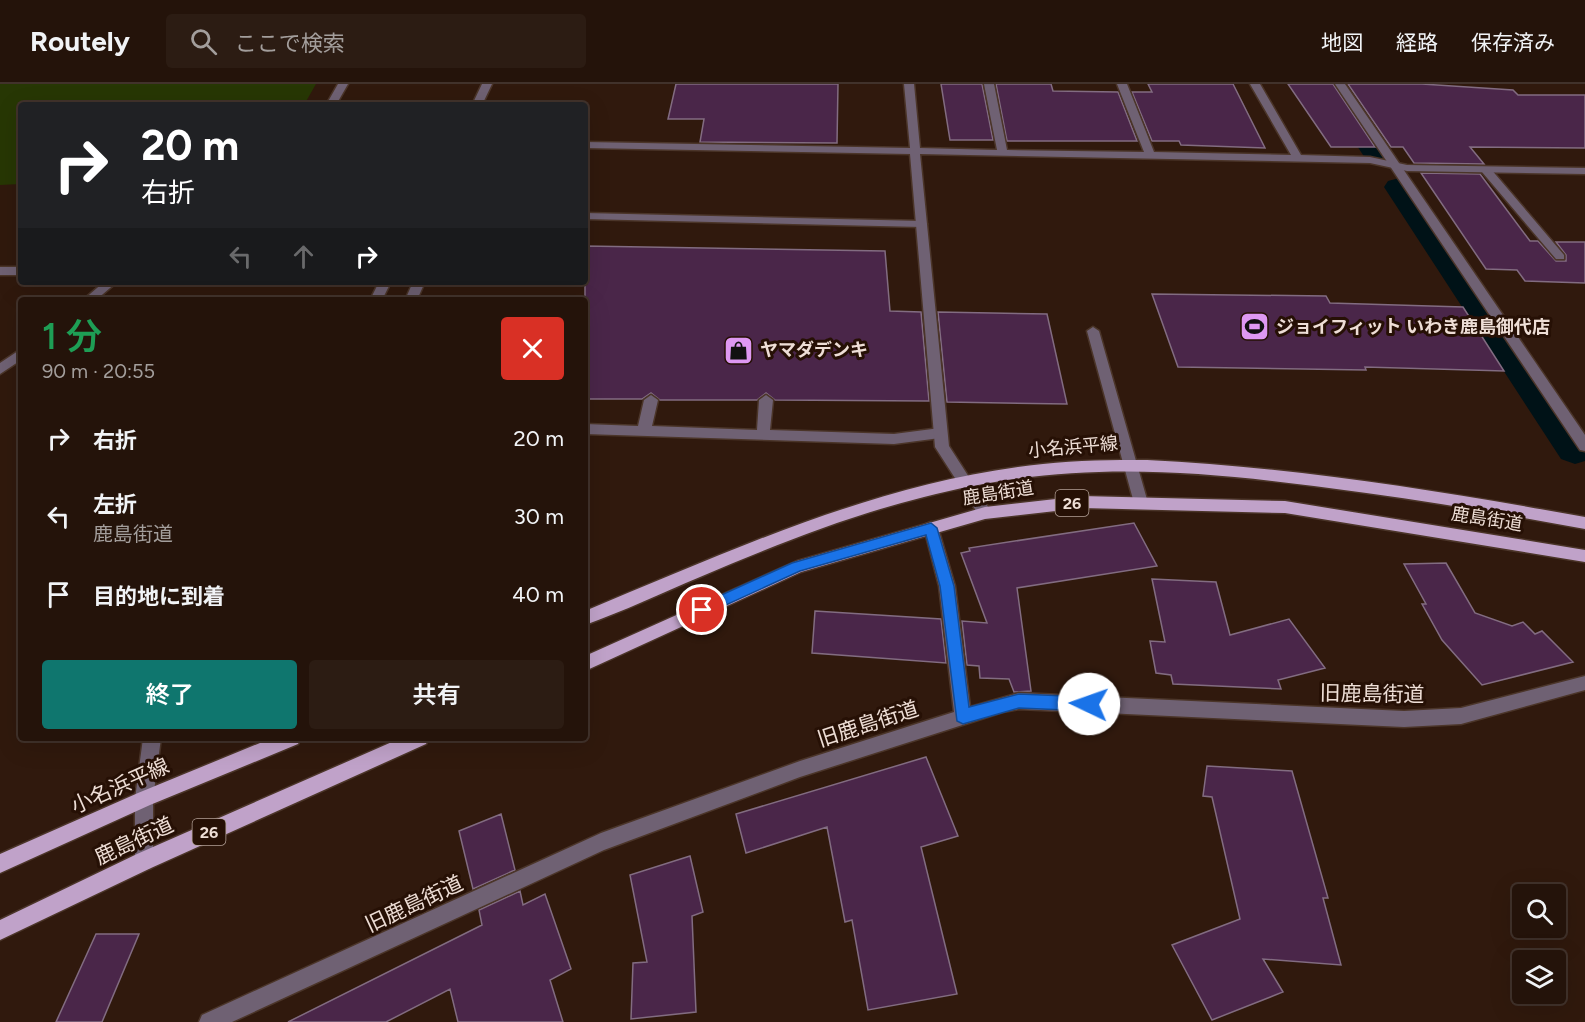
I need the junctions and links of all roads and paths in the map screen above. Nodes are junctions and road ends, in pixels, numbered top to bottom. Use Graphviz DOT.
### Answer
graph roads {
  1 [pos="343,84"];
  2 [pos="488,84"];
  3 [pos="909,84"];
  4 [pos="988,84"];
  5 [pos="1122,84"];
  6 [pos="1255,84"];
  7 [pos="1340,84"];
  8 [pos="333,102"];
  9 [pos="479,102"];
  10 [pos="588,145"];
  11 [pos="916,151"];
  12 [pos="1003,154"];
  13 [pos="1150,156"];
  14 [pos="1298,158"];
  15 [pos="1395,165"];
  16 [pos="1486,170"];
  17 [pos="1585,171"];
  18 [pos="588,216"];
  19 [pos="922,224"];
  20 [pos="1560,257"];
  21 [pos="0,271"];
  22 [pos="18,271"];
  23 [pos="107,285"];
  24 [pos="92,297"];
  25 [pos="1093,332"];
  26 [pos="18,355"];
  27 [pos="0,370"];
  28 [pos="651,400"];
  29 [pos="766,400"];
  30 [pos="588,429"];
  31 [pos="644,431"];
  32 [pos="940,433"];
  33 [pos="763,435"];
  34 [pos="1585,446"];
  35 [pos="1130,464"];
  36 [pos="964,482"];
  37 [pos="1141,503"];
  38 [pos="985,513"];
  39 [pos="1585,523"];
  40 [pos="931,528"];
  41 [pos="1585,556"];
  42 [pos="588,617"];
  43 [pos="588,663"];
  44 [pos="1585,683"];
  45 [pos="963,716"];
  46 [pos="152,741"];
  47 [pos="285,741"];
  48 [pos="413,741"];
  49 [pos="144,799"];
  50 [pos="144,861"];
  51 [pos="0,864"];
  52 [pos="0,930"];
  53 [pos="209,1022"];
  1 -- 8 [label="street"];
  2 -- 9 [label="street"];
  3 -- 11 [label="street"];
  4 -- 12 [label="street"];
  5 -- 13 [label="street"];
  6 -- 14 [label="street"];
  7 -- 15 [label="street"];
  10 -- 11 [label="street"];
  11 -- 12 [label="street"];
  11 -- 19 [label="street"];
  12 -- 13 [label="street"];
  13 -- 14 [label="street"];
  14 -- 15 [label="street"];
  15 -- 16 [label="street"];
  15 -- 34 [label="street"];
  16 -- 17 [label="street"];
  16 -- 20 [label="street"];
  18 -- 19 [label="street"];
  19 -- 32 [label="street"];
  21 -- 22 [label="street"];
  23 -- 24 [label="street"];
  25 -- 35 [label="street"];
  26 -- 27 [label="street"];
  28 -- 31 [label="street"];
  29 -- 33 [label="street"];
  30 -- 31 [label="street"];
  31 -- 33 [label="street"];
  32 -- 33 [label="street"];
  32 -- 36 [label="street"];
  35 -- 36 [label="main road, 小名浜平線 / 26"];
  35 -- 37 [label="street"];
  35 -- 39 [label="main road, 小名浜平線 / 26"];
  36 -- 38 [label="street"];
  36 -- 42 [label="main road, 小名浜平線 / 26"];
  37 -- 38 [label="main road, 鹿島街道 / 26"];
  37 -- 41 [label="main road, 鹿島街道 / 26"];
  38 -- 40 [label="main road, 鹿島街道 / 26"];
  40 -- 43 [label="main road, 鹿島街道 / 26"];
  40 -- 45 [label="street"];
  44 -- 45 [label="street, 旧鹿島街道"];
  45 -- 53 [label="street, 旧鹿島街道"];
  46 -- 49 [label="street"];
  47 -- 49 [label="main road, 小名浜平線"];
  48 -- 50 [label="main road, 鹿島街道 / 26"];
  49 -- 50 [label="street"];
  49 -- 51 [label="main road, 小名浜平線"];
  50 -- 52 [label="main road, 鹿島街道 / 26"];
}
